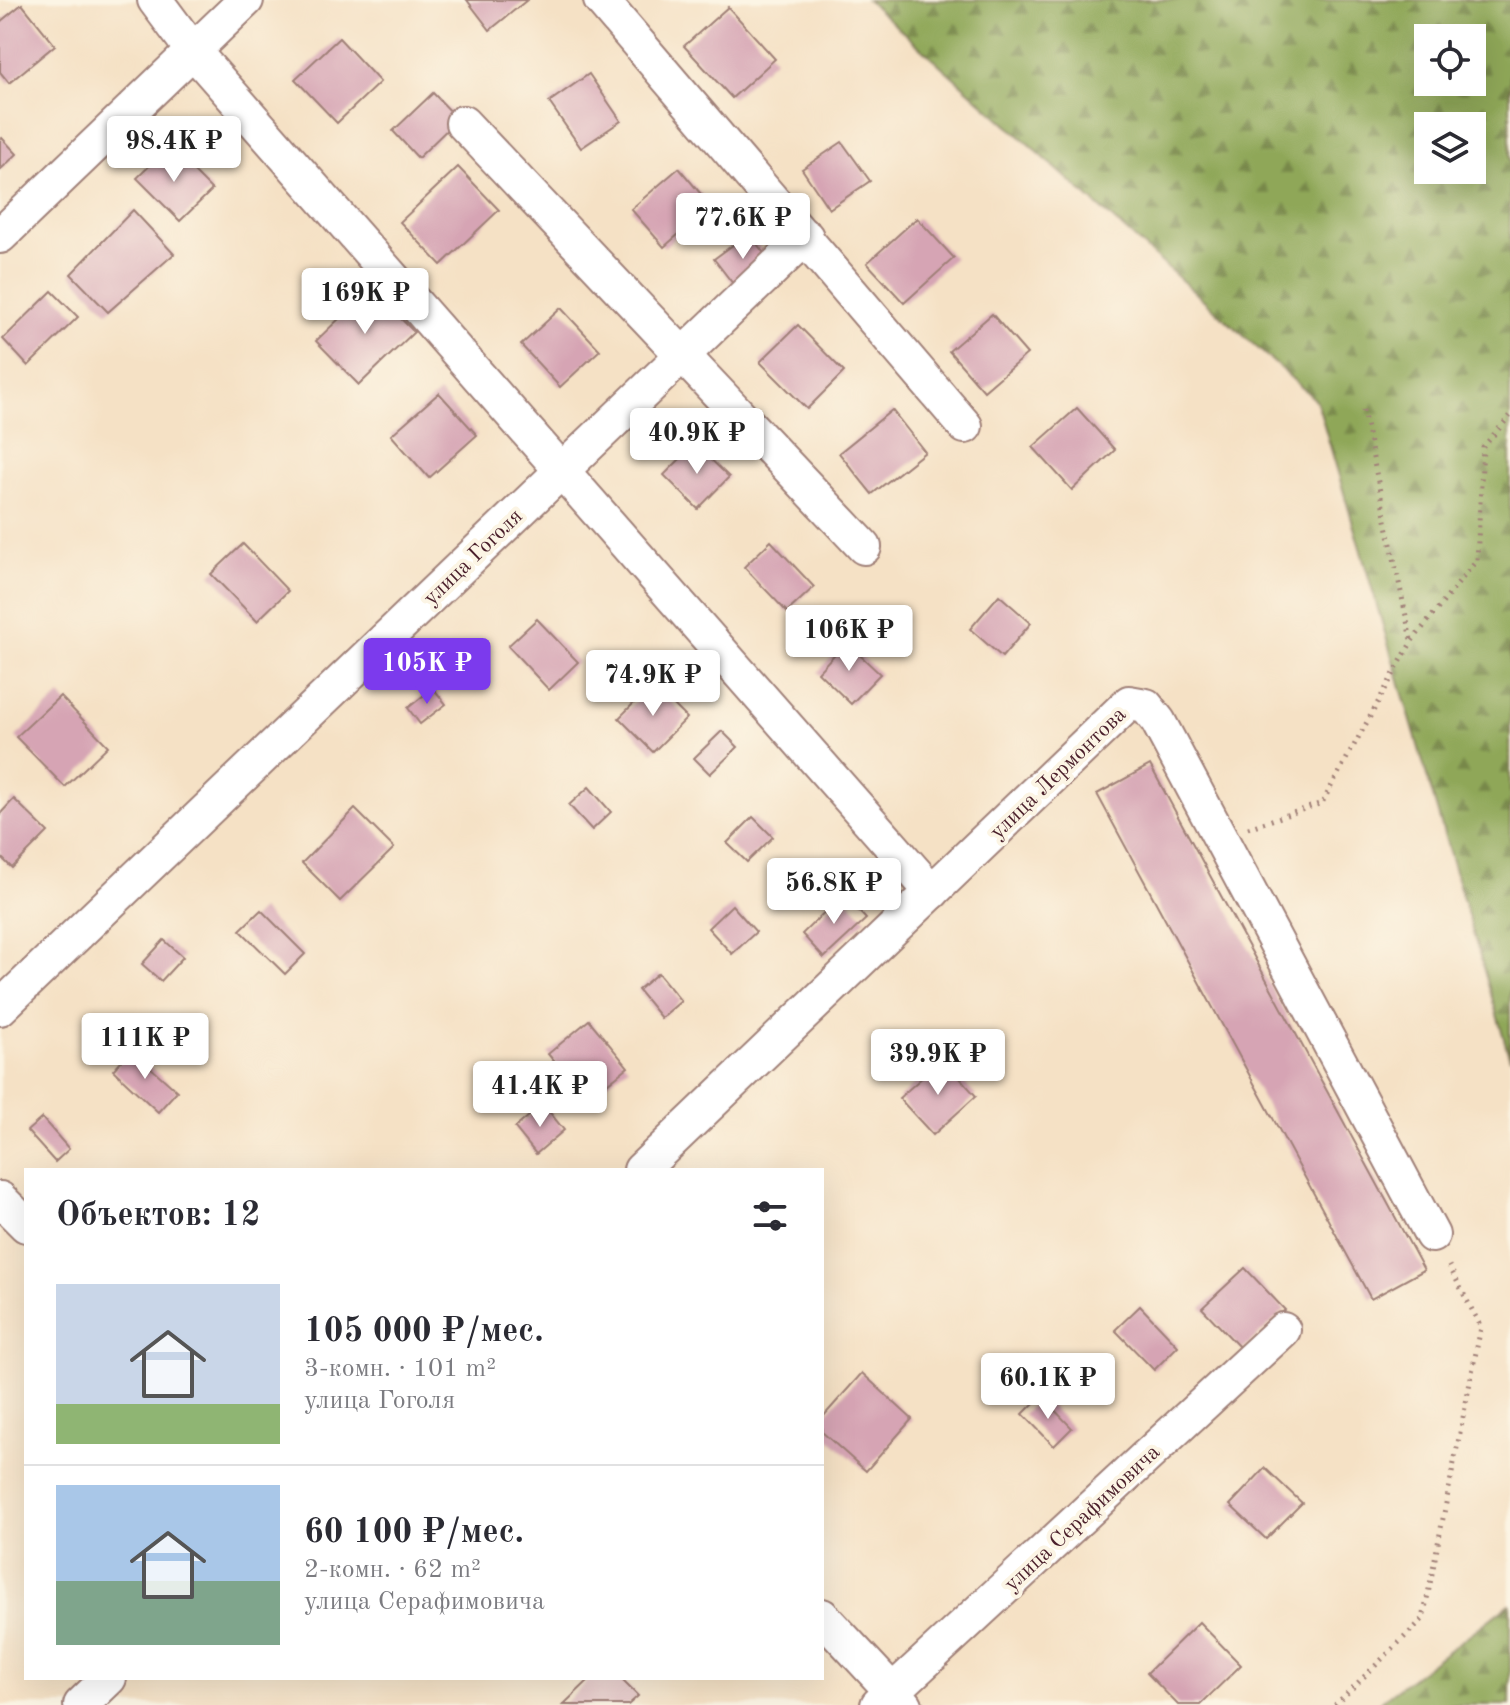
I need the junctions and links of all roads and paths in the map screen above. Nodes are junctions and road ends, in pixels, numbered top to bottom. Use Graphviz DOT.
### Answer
graph roads {
  1 [pos="155,0"];
  2 [pos="246,0"];
  3 [pos="601,0"];
  4 [pos="193,51"];
  5 [pos="463,123"];
  6 [pos="0,236"];
  7 [pos="806,237"];
  8 [pos="682,355"];
  9 [pos="1363,410"];
  10 [pos="1510,416"];
  11 [pos="965,426"];
  12 [pos="560,472"];
  13 [pos="864,547"];
  14 [pos="1412,641"];
  15 [pos="1220,837"];
  16 [pos="932,892"];
  17 [pos="0,1008"];
  18 [pos="643,1168"];
  19 [pos="0,1199"];
  20 [pos="24,1223"];
  21 [pos="1432,1235"];
  22 [pos="1283,1330"];
  23 [pos="824,1618"];
  24 [pos="107,1680"];
  25 [pos="892,1701"];
  26 [pos="81,1705"];
  27 [pos="1335,1705"];
  1 -- 4 [label="street"];
  2 -- 4 [label="street"];
  3 -- 7 [label="street"];
  4 -- 6 [label="street"];
  4 -- 12 [label="street"];
  5 -- 8 [label="street"];
  7 -- 8 [label="street, улица Гоголя"];
  7 -- 11 [label="street"];
  8 -- 12 [label="street, улица Гоголя"];
  8 -- 13 [label="street"];
  9 -- 14 [label="path"];
  10 -- 14 [label="path"];
  12 -- 16 [label="street"];
  12 -- 17 [label="street, улица Гоголя"];
  14 -- 15 [label="path"];
  15 -- 16 [label="street, улица Лермонтова"];
  15 -- 21 [label="street, улица Лермонтова"];
  16 -- 18 [label="street, улица Лермонтова"];
  19 -- 20 [label="street"];
  21 -- 27 [label="path"];
  22 -- 25 [label="street, улица Серафимовича"];
  23 -- 25 [label="street"];
  24 -- 26 [label="street"];
}
